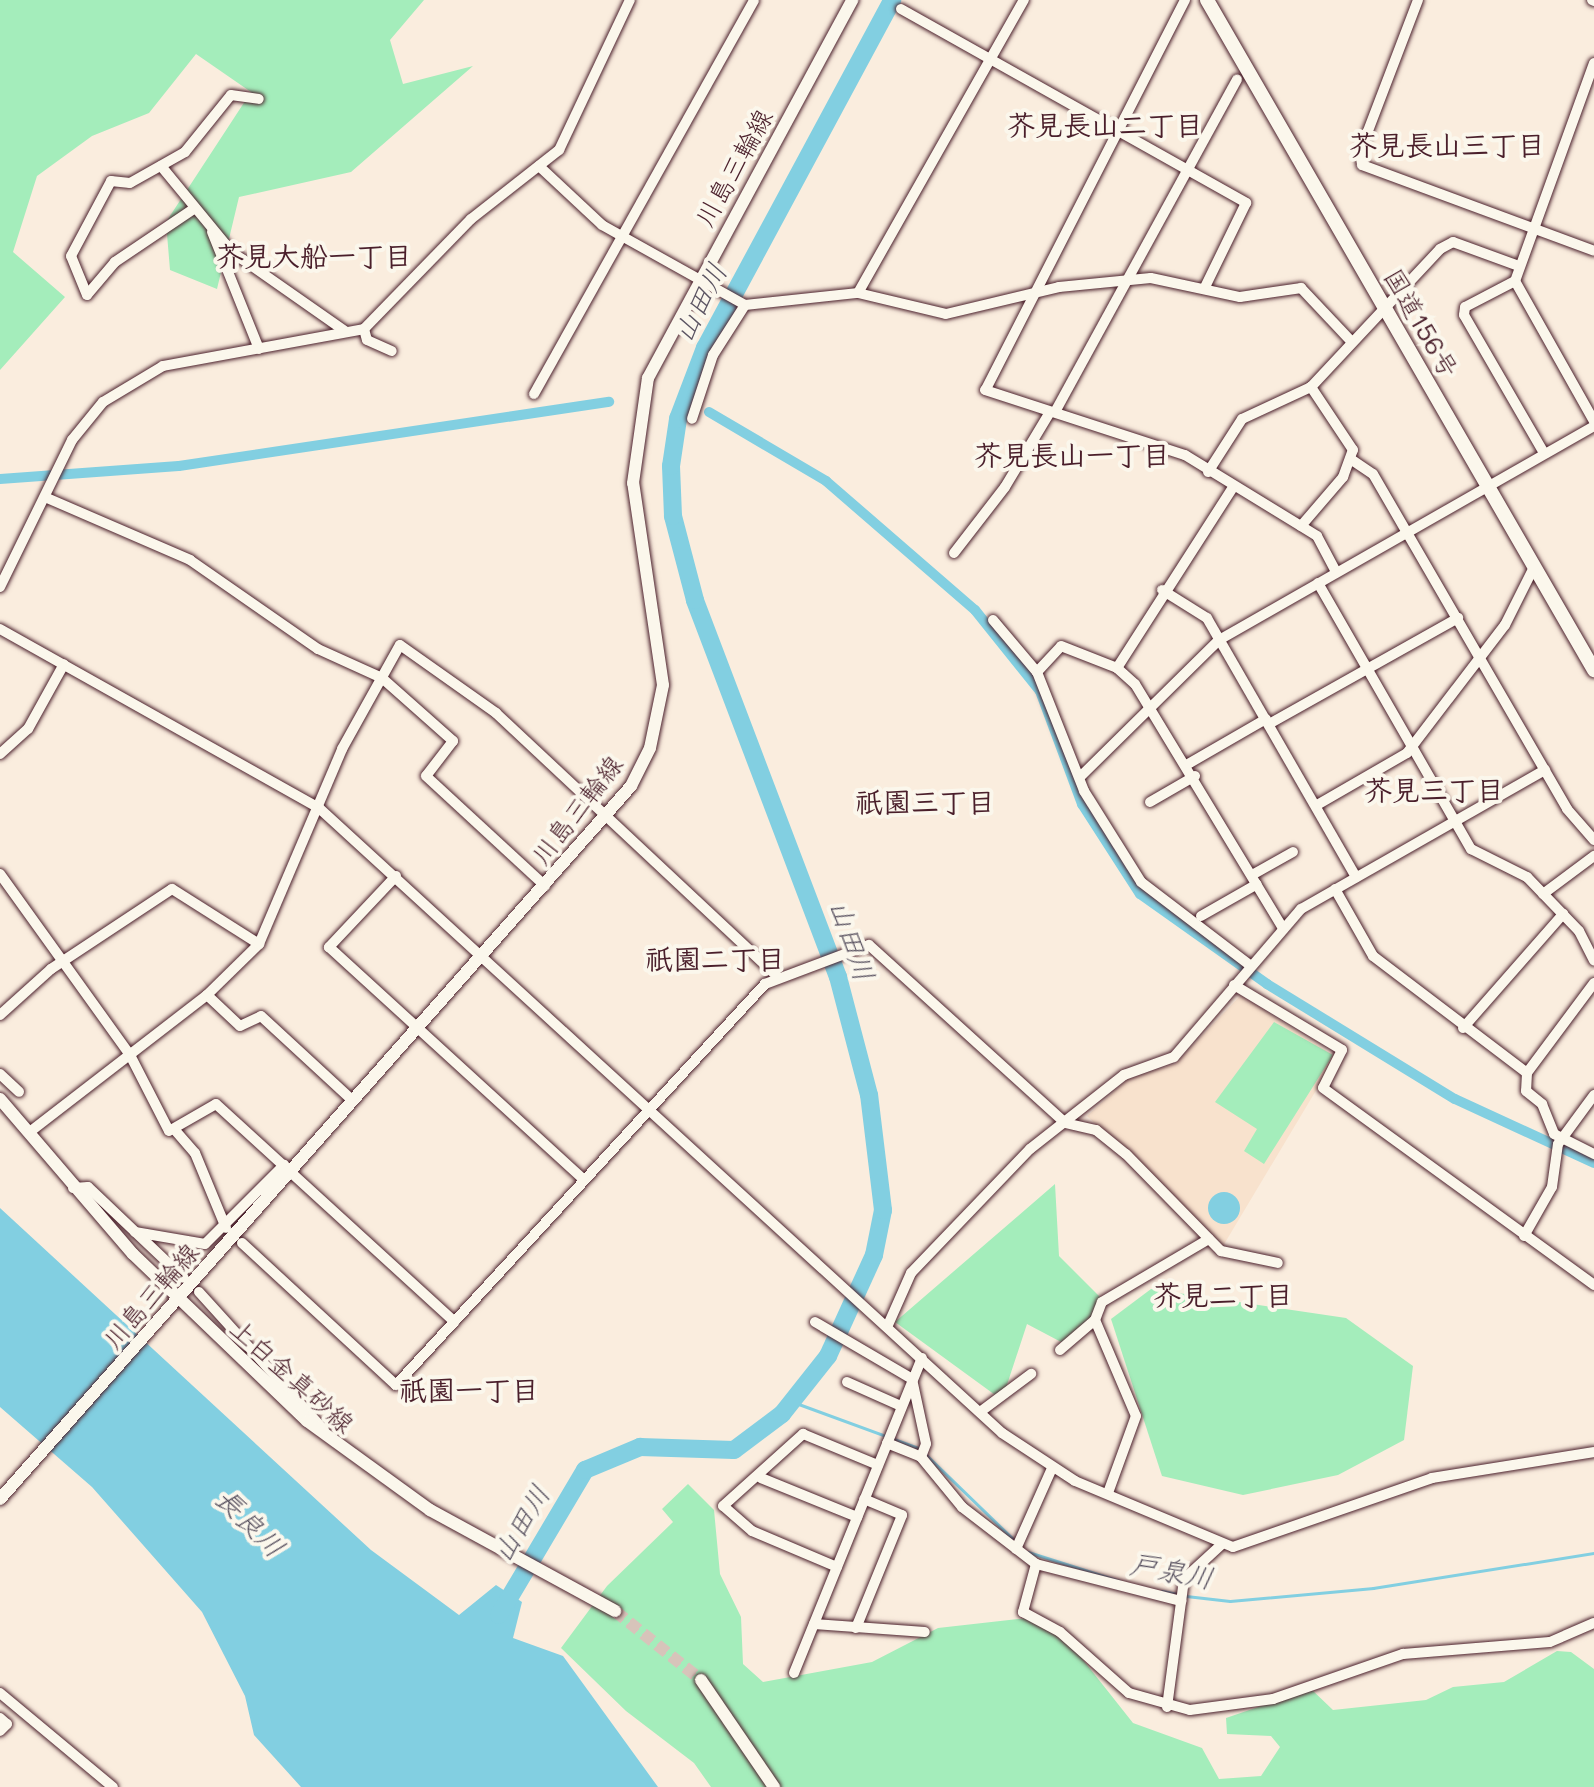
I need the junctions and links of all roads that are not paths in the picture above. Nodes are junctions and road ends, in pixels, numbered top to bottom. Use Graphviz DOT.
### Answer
graph roads {
  1 [pos="630,0"];
  2 [pos="754,0"];
  3 [pos="852,0"];
  4 [pos="1024,0"];
  5 [pos="1185,0"];
  6 [pos="1207,0"];
  7 [pos="1418,0"];
  8 [pos="901,9"];
  9 [pos="989,59"];
  10 [pos="1594,63"];
  11 [pos="1237,80"];
  12 [pos="259,99"];
  13 [pos="1119,133"];
  14 [pos="161,166"];
  15 [pos="539,166"];
  16 [pos="1186,170"];
  17 [pos="195,208"];
  18 [pos="1532,229"];
  19 [pos="212,231"];
  20 [pos="622,237"];
  21 [pos="1594,251"];
  22 [pos="1519,266"];
  23 [pos="1126,278"];
  24 [pos="1515,281"];
  25 [pos="698,282"];
  26 [pos="1205,287"];
  27 [pos="858,293"];
  28 [pos="1029,295"];
  29 [pos="742,304"];
  30 [pos="1384,307"];
  31 [pos="364,329"];
  32 [pos="345,331"];
  33 [pos="1351,341"];
  34 [pos="259,349"];
  35 [pos="392,351"];
  36 [pos="1311,387"];
  37 [pos="534,394"];
  38 [pos="1052,412"];
  39 [pos="692,419"];
  40 [pos="1594,423"];
  41 [pos="1544,453"];
  42 [pos="1352,460"];
  43 [pos="1208,472"];
  44 [pos="1486,485"];
  45 [pos="1232,489"];
  46 [pos="47,498"];
  47 [pos="1301,526"];
  48 [pos="1408,531"];
  49 [pos="954,553"];
  50 [pos="1534,567"];
  51 [pos="1336,571"];
  52 [pos="1318,583"];
  53 [pos="0,587"];
  54 [pos="1162,590"];
  55 [pos="1458,618"];
  56 [pos="993,620"];
  57 [pos="0,629"];
  58 [pos="1219,640"];
  59 [pos="1480,657"];
  60 [pos="64,664"];
  61 [pos="1117,668"];
  62 [pos="1368,669"];
  63 [pos="1594,670"];
  64 [pos="1037,672"];
  65 [pos="382,678"];
  66 [pos="1152,707"];
  67 [pos="1268,722"];
  68 [pos="1413,746"];
  69 [pos="0,754"];
  70 [pos="1188,764"];
  71 [pos="1545,770"];
  72 [pos="1195,776"];
  73 [pos="1080,777"];
  74 [pos="1150,802"];
  75 [pos="1317,805"];
  76 [pos="319,808"];
  77 [pos="607,816"];
  78 [pos="1456,820"];
  79 [pos="1594,840"];
  80 [pos="1293,852"];
  81 [pos="1594,856"];
  82 [pos="0,874"];
  83 [pos="396,876"];
  84 [pos="1356,877"];
  85 [pos="1255,880"];
  86 [pos="545,886"];
  87 [pos="1335,889"];
  88 [pos="1543,894"];
  89 [pos="1563,914"];
  90 [pos="1201,916"];
  91 [pos="1283,928"];
  92 [pos="259,944"];
  93 [pos="483,954"];
  94 [pos="65,959"];
  95 [pos="1594,960"];
  96 [pos="1251,966"];
  97 [pos="777,976"];
  98 [pos="1594,983"];
  99 [pos="1234,985"];
  100 [pos="207,995"];
  101 [pos="0,1015"];
  102 [pos="1463,1028"];
  103 [pos="417,1029"];
  104 [pos="130,1055"];
  105 [pos="1527,1073"];
  106 [pos="0,1074"];
  107 [pos="19,1092"];
  108 [pos="1594,1095"];
  109 [pos="0,1099"];
  110 [pos="353,1101"];
  111 [pos="650,1109"];
  112 [pos="1065,1123"];
  113 [pos="174,1129"];
  114 [pos="31,1131"];
  115 [pos="1558,1146"];
  116 [pos="1594,1154"];
  117 [pos="287,1168"];
  118 [pos="584,1180"];
  119 [pos="73,1188"];
  120 [pos="224,1227"];
  121 [pos="135,1232"];
  122 [pos="1524,1236"];
  123 [pos="1209,1239"];
  124 [pos="242,1243"];
  125 [pos="1278,1263"];
  126 [pos="184,1278"];
  127 [pos="1594,1285"];
  128 [pos="199,1292"];
  129 [pos="178,1301"];
  130 [pos="1095,1320"];
  131 [pos="455,1322"];
  132 [pos="820,1324"];
  133 [pos="888,1325"];
  134 [pos="1060,1350"];
  135 [pos="922,1358"];
  136 [pos="1031,1374"];
  137 [pos="912,1379"];
  138 [pos="847,1382"];
  139 [pos="901,1406"];
  140 [pos="980,1412"];
  141 [pos="889,1437"];
  142 [pos="345,1452"];
  143 [pos="923,1452"];
  144 [pos="1594,1452"];
  145 [pos="878,1465"];
  146 [pos="1052,1468"];
  147 [pos="761,1478"];
  148 [pos="1108,1493"];
  149 [pos="0,1499"];
  150 [pos="864,1499"];
  151 [pos="857,1517"];
  152 [pos="1221,1545"];
  153 [pos="1016,1549"];
  154 [pos="1036,1564"];
  155 [pos="837,1567"];
  156 [pos="1181,1596"];
  157 [pos="615,1611"];
  158 [pos="1594,1623"];
  159 [pos="814,1624"];
  160 [pos="856,1628"];
  161 [pos="925,1632"];
  162 [pos="794,1673"];
  163 [pos="701,1680"];
  164 [pos="0,1693"];
  165 [pos="1167,1707"];
  166 [pos="0,1718"];
  167 [pos="0,1731"];
  168 [pos="113,1787"];
  169 [pos="774,1787"];
  1 -- 15 [label="street"];
  2 -- 20 [label="street"];
  3 -- 25 [label="main road, 川島三輪線"];
  4 -- 9 [label="street"];
  5 -- 13 [label="street"];
  6 -- 30 [label="highway, 国道156号"];
  7 -- 18 [label="street"];
  8 -- 9 [label="street"];
  9 -- 13 [label="street"];
  9 -- 27 [label="street"];
  10 -- 18 [label="street"];
  11 -- 16 [label="street"];
  12 -- 14 [label="street"];
  13 -- 16 [label="street"];
  13 -- 28 [label="street"];
  14 -- 17 [label="street"];
  14 -- 17 [label="street"];
  15 -- 20 [label="street"];
  15 -- 31 [label="street"];
  16 -- 23 [label="street"];
  16 -- 26 [label="street"];
  17 -- 19 [label="street"];
  18 -- 21 [label="street"];
  18 -- 22 [label="street"];
  19 -- 32 [label="street"];
  19 -- 34 [label="street"];
  20 -- 25 [label="street"];
  20 -- 37 [label="street"];
  22 -- 24 [label="street"];
  22 -- 30 [label="street"];
  23 -- 26 [label="street"];
  23 -- 28 [label="street"];
  23 -- 38 [label="street"];
  24 -- 40 [label="street"];
  24 -- 41 [label="street"];
  25 -- 29 [label="street"];
  25 -- 77 [label="main road, 川島三輪線"];
  26 -- 33 [label="street"];
  27 -- 28 [label="street"];
  27 -- 29 [label="street"];
  28 -- 38 [label="street"];
  29 -- 39 [label="street"];
  30 -- 33 [label="street"];
  30 -- 44 [label="highway, 国道156号"];
  31 -- 32 [label="street"];
  31 -- 35 [label="street"];
  32 -- 34 [label="street"];
  33 -- 36 [label="street"];
  34 -- 46 [label="street"];
  36 -- 42 [label="street"];
  36 -- 43 [label="street"];
  38 -- 43 [label="street"];
  38 -- 49 [label="street"];
  40 -- 41 [label="street"];
  41 -- 44 [label="street"];
  42 -- 47 [label="street"];
  42 -- 48 [label="street"];
  43 -- 45 [label="street"];
  44 -- 48 [label="street"];
  44 -- 50 [label="highway, 国道156号"];
  45 -- 47 [label="street"];
  45 -- 54 [label="street"];
  46 -- 53 [label="street"];
  46 -- 65 [label="street"];
  47 -- 51 [label="street"];
  48 -- 51 [label="street"];
  48 -- 55 [label="street"];
  50 -- 59 [label="street"];
  50 -- 63 [label="highway, 国道156号"];
  51 -- 52 [label="street"];
  52 -- 58 [label="street"];
  52 -- 62 [label="street"];
  54 -- 58 [label="street"];
  54 -- 61 [label="street"];
  55 -- 59 [label="street"];
  55 -- 62 [label="street"];
  56 -- 64 [label="street"];
  57 -- 60 [label="street"];
  58 -- 66 [label="street"];
  58 -- 67 [label="street"];
  59 -- 68 [label="street"];
  59 -- 71 [label="street"];
  60 -- 69 [label="street"];
  60 -- 76 [label="street"];
  61 -- 64 [label="street"];
  61 -- 66 [label="street"];
  62 -- 67 [label="street"];
  62 -- 68 [label="street"];
  64 -- 73 [label="street"];
  65 -- 76 [label="street"];
  65 -- 77 [label="street"];
  65 -- 86 [label="street"];
  66 -- 70 [label="street"];
  66 -- 73 [label="street"];
  67 -- 70 [label="street"];
  67 -- 75 [label="street"];
  68 -- 75 [label="street"];
  68 -- 78 [label="street"];
  70 -- 72 [label="street"];
  71 -- 78 [label="street"];
  71 -- 79 [label="street"];
  72 -- 74 [label="street"];
  72 -- 85 [label="street"];
  73 -- 96 [label="street"];
  75 -- 84 [label="street"];
  76 -- 83 [label="street"];
  76 -- 92 [label="street"];
  77 -- 86 [label="main road, 川島三輪線"];
  77 -- 97 [label="street"];
  78 -- 84 [label="street"];
  78 -- 88 [label="street"];
  80 -- 85 [label="street"];
  81 -- 88 [label="street"];
  82 -- 94 [label="street"];
  83 -- 93 [label="street"];
  83 -- 103 [label="street"];
  84 -- 87 [label="street"];
  85 -- 90 [label="street"];
  85 -- 91 [label="street"];
  86 -- 93 [label="main road, 川島三輪線"];
  87 -- 91 [label="street"];
  87 -- 102 [label="street"];
  88 -- 89 [label="street"];
  89 -- 95 [label="street"];
  89 -- 102 [label="street"];
  91 -- 96 [label="street"];
  92 -- 94 [label="street"];
  92 -- 100 [label="street"];
  93 -- 103 [label="main road, 川島三輪線"];
  93 -- 111 [label="street"];
  94 -- 101 [label="street"];
  94 -- 104 [label="street"];
  96 -- 99 [label="street"];
  97 -- 111 [label="street"];
  97 -- 112 [label="street"];
  98 -- 105 [label="street"];
  99 -- 112 [label="street"];
  99 -- 122 [label="street"];
  100 -- 104 [label="street"];
  100 -- 110 [label="street"];
  102 -- 105 [label="street"];
  103 -- 110 [label="main road, 川島三輪線"];
  103 -- 118 [label="street"];
  104 -- 113 [label="street"];
  104 -- 114 [label="street"];
  105 -- 115 [label="street"];
  106 -- 107 [label="street"];
  108 -- 115 [label="street"];
  109 -- 114 [label="main road, 上白金真砂線"];
  110 -- 117 [label="main road, 川島三輪線"];
  111 -- 118 [label="street"];
  111 -- 133 [label="street"];
  112 -- 123 [label="street"];
  112 -- 133 [label="street"];
  113 -- 117 [label="street"];
  113 -- 120 [label="street"];
  114 -- 119 [label="main road, 上白金真砂線"];
  115 -- 116 [label="street"];
  115 -- 122 [label="street"];
  117 -- 120 [label="street"];
  117 -- 129 [label="main road, 川島三輪線"];
  117 -- 131 [label="street"];
  118 -- 131 [label="street"];
  119 -- 121 [label="street"];
  119 -- 129 [label="main road, 上白金真砂線"];
  120 -- 121 [label="street"];
  121 -- 126 [label="street"];
  122 -- 127 [label="street"];
  123 -- 125 [label="street"];
  123 -- 130 [label="street"];
  124 -- 131 [label="street"];
  128 -- 142 [label="street"];
  129 -- 142 [label="main road, 上白金真砂線"];
  129 -- 149 [label="main road, 川島三輪線"];
  130 -- 134 [label="street"];
  130 -- 148 [label="street"];
  132 -- 137 [label="street"];
  133 -- 135 [label="street"];
  135 -- 137 [label="street"];
  135 -- 140 [label="street"];
  136 -- 140 [label="street"];
  137 -- 139 [label="street"];
  137 -- 143 [label="street"];
  138 -- 139 [label="street"];
  139 -- 141 [label="street"];
  140 -- 146 [label="street"];
  141 -- 143 [label="street"];
  141 -- 145 [label="street"];
  142 -- 157 [label="main road, 上白金真砂線"];
  143 -- 153 [label="street"];
  144 -- 152 [label="street"];
  145 -- 147 [label="street"];
  145 -- 150 [label="street"];
  146 -- 148 [label="street"];
  146 -- 153 [label="street"];
  147 -- 151 [label="street"];
  147 -- 155 [label="street"];
  148 -- 152 [label="street"];
  150 -- 151 [label="street"];
  150 -- 160 [label="street"];
  151 -- 155 [label="street"];
  152 -- 156 [label="street"];
  153 -- 154 [label="street"];
  154 -- 156 [label="street"];
  154 -- 165 [label="street"];
  155 -- 159 [label="street"];
  156 -- 165 [label="street"];
  158 -- 165 [label="street"];
  159 -- 160 [label="street"];
  159 -- 162 [label="street"];
  160 -- 161 [label="street"];
  163 -- 169 [label="main road"];
  164 -- 168 [label="street"];
  166 -- 167 [label="street"];
}
